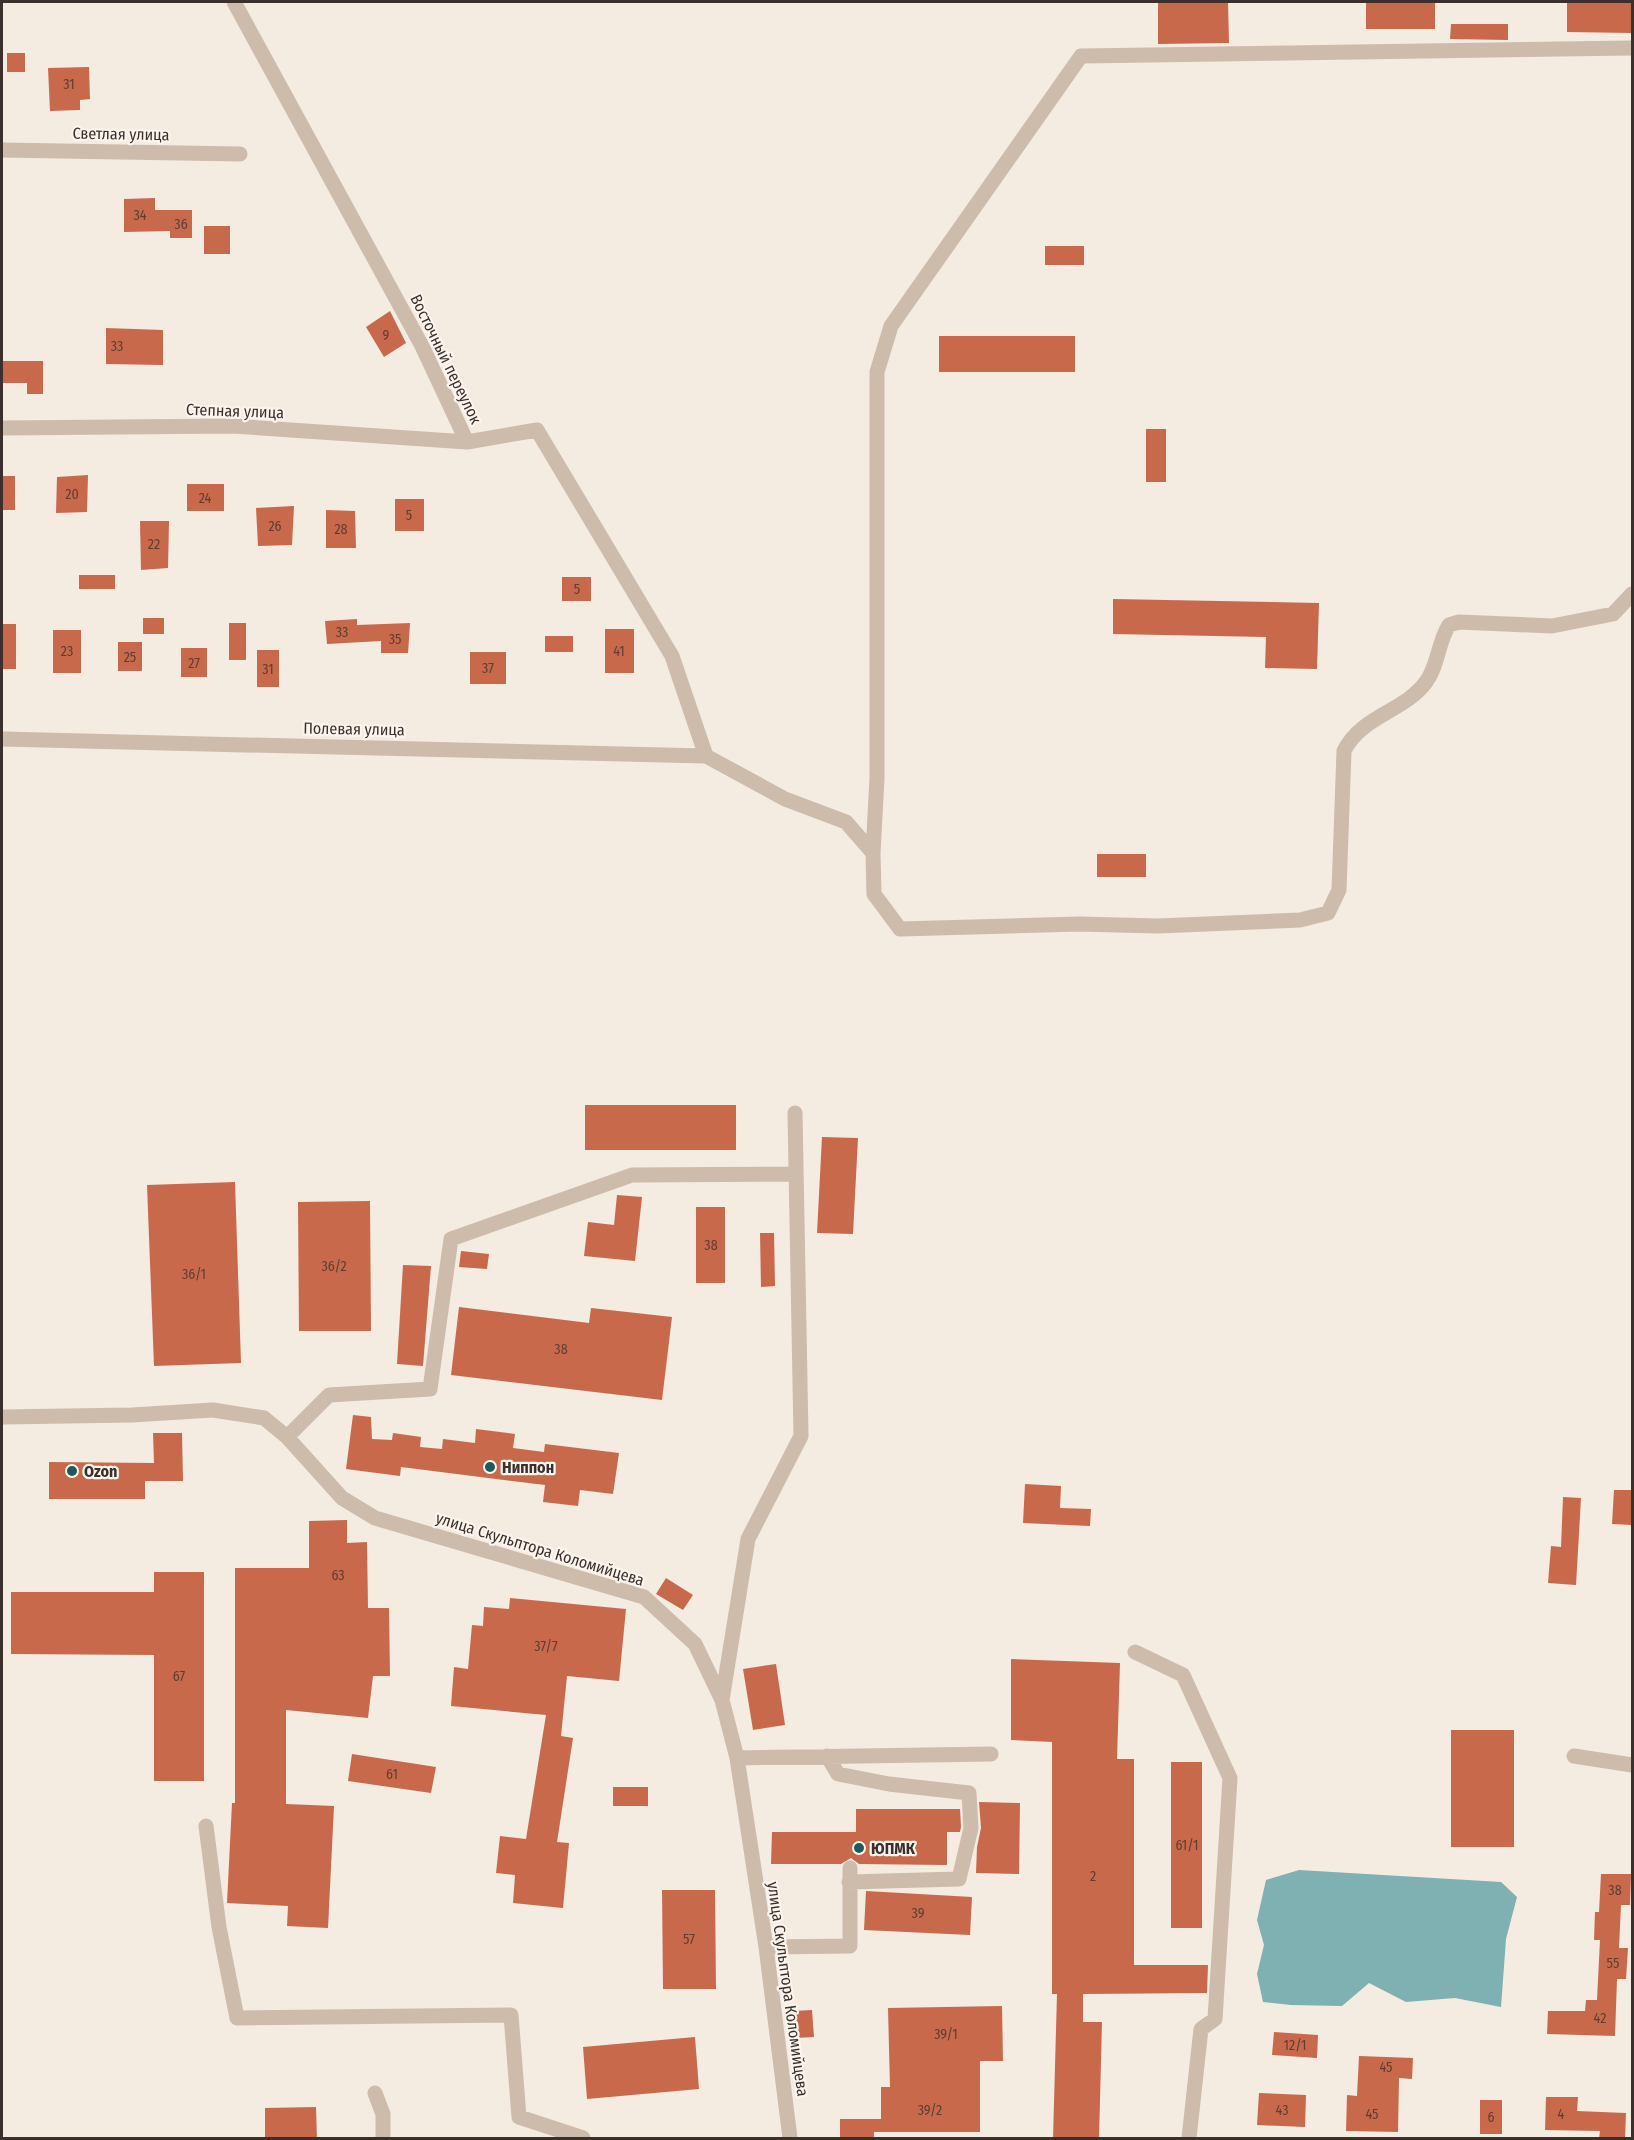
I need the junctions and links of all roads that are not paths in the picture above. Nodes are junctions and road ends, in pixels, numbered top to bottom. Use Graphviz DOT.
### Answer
graph roads {
  1 [pos="234,2"];
  2 [pos="1632,48"];
  3 [pos="2,150"];
  4 [pos="240,154"];
  5 [pos="2,428"];
  6 [pos="467,442"];
  7 [pos="1632,594"];
  8 [pos="2,739"];
  9 [pos="706,756"];
  10 [pos="873,853"];
  11 [pos="795,1113"];
  12 [pos="796,1174"];
  13 [pos="2,1417"];
  14 [pos="287,1437"];
  15 [pos="1135,1652"];
  16 [pos="722,1700"];
  17 [pos="991,1754"];
  18 [pos="827,1756"];
  19 [pos="1574,1756"];
  20 [pos="736,1758"];
  21 [pos="1632,1765"];
  22 [pos="206,1826"];
  23 [pos="766,1947"];
  24 [pos="375,2093"];
  25 [pos="383,2139"];
  26 [pos="583,2139"];
  27 [pos="790,2139"];
  28 [pos="1189,2139"];
  1 -- 6 [label="street, Восточный переулок"];
  2 -- 10 [label="street"];
  3 -- 4 [label="street, Светлая улица"];
  5 -- 6 [label="street, Степная улица"];
  6 -- 9 [label="street, Восточный переулок"];
  7 -- 10 [label="street"];
  8 -- 9 [label="street, Полевая улица"];
  9 -- 10 [label="street"];
  11 -- 12 [label="street"];
  12 -- 14 [label="street"];
  12 -- 16 [label="street"];
  13 -- 14 [label="street, улица Скульптора Коломийцева"];
  14 -- 16 [label="street, улица Скульптора Коломийцева"];
  15 -- 28 [label="street"];
  16 -- 20 [label="street, улица Скульптора Коломийцева"];
  17 -- 18 [label="street"];
  18 -- 20 [label="street"];
  18 -- 23 [label="street"];
  19 -- 21 [label="street"];
  20 -- 23 [label="street, улица Скульптора Коломийцева"];
  22 -- 26 [label="street"];
  23 -- 27 [label="street, улица Скульптора Коломийцева"];
  24 -- 25 [label="street"];
}
